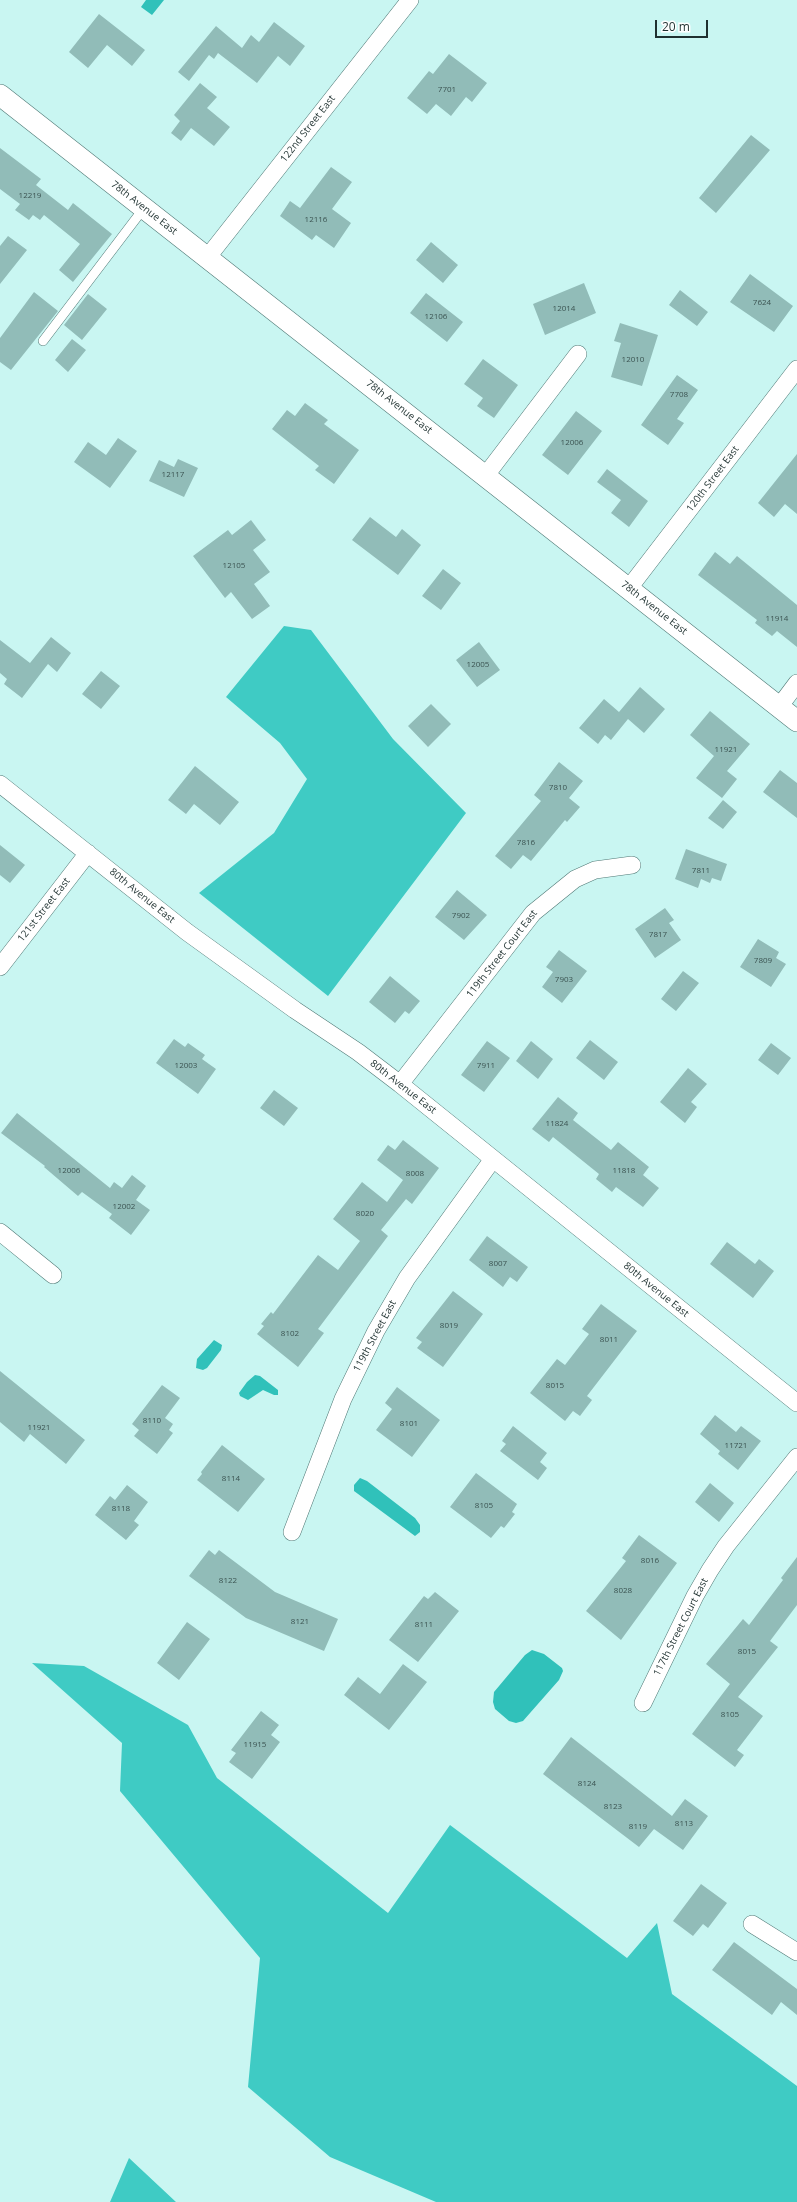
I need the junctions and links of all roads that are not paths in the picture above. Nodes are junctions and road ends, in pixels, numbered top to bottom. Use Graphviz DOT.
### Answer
graph roads {
  1 [pos="410,0"];
  2 [pos="0,95"];
  3 [pos="144,208"];
  4 [pos="207,258"];
  5 [pos="43,341"];
  6 [pos="578,354"];
  7 [pos="797,369"];
  8 [pos="486,475"];
  9 [pos="629,588"];
  10 [pos="797,683"];
  11 [pos="779,707"];
  12 [pos="797,721"];
  13 [pos="0,784"];
  14 [pos="88,853"];
  15 [pos="632,865"];
  16 [pos="0,967"];
  17 [pos="400,1084"];
  18 [pos="493,1159"];
  19 [pos="0,1232"];
  20 [pos="53,1275"];
  21 [pos="797,1403"];
  22 [pos="797,1457"];
  23 [pos="292,1532"];
  24 [pos="643,1704"];
  25 [pos="752,1924"];
  26 [pos="797,1952"];
  1 -- 4 [label="street, 122nd Street East"];
  2 -- 3 [label="street, 78th Avenue East"];
  3 -- 4 [label="street, 78th Avenue East"];
  3 -- 5 [label="lane"];
  4 -- 8 [label="street, 78th Avenue East"];
  6 -- 8 [label="street"];
  7 -- 9 [label="street, 120th Street East"];
  8 -- 9 [label="street, 78th Avenue East"];
  9 -- 11 [label="street, 78th Avenue East"];
  10 -- 11 [label="street"];
  11 -- 12 [label="street, 78th Avenue East"];
  13 -- 14 [label="street, 80th Avenue East"];
  14 -- 16 [label="street, 121st Street East"];
  14 -- 17 [label="street, 80th Avenue East"];
  15 -- 17 [label="street, 119th Street Court East"];
  17 -- 18 [label="street, 80th Avenue East"];
  18 -- 21 [label="street, 80th Avenue East"];
  18 -- 23 [label="street, 119th Street East"];
  19 -- 20 [label="street"];
  22 -- 24 [label="street, 117th Street Court East"];
  25 -- 26 [label="street"];
}
